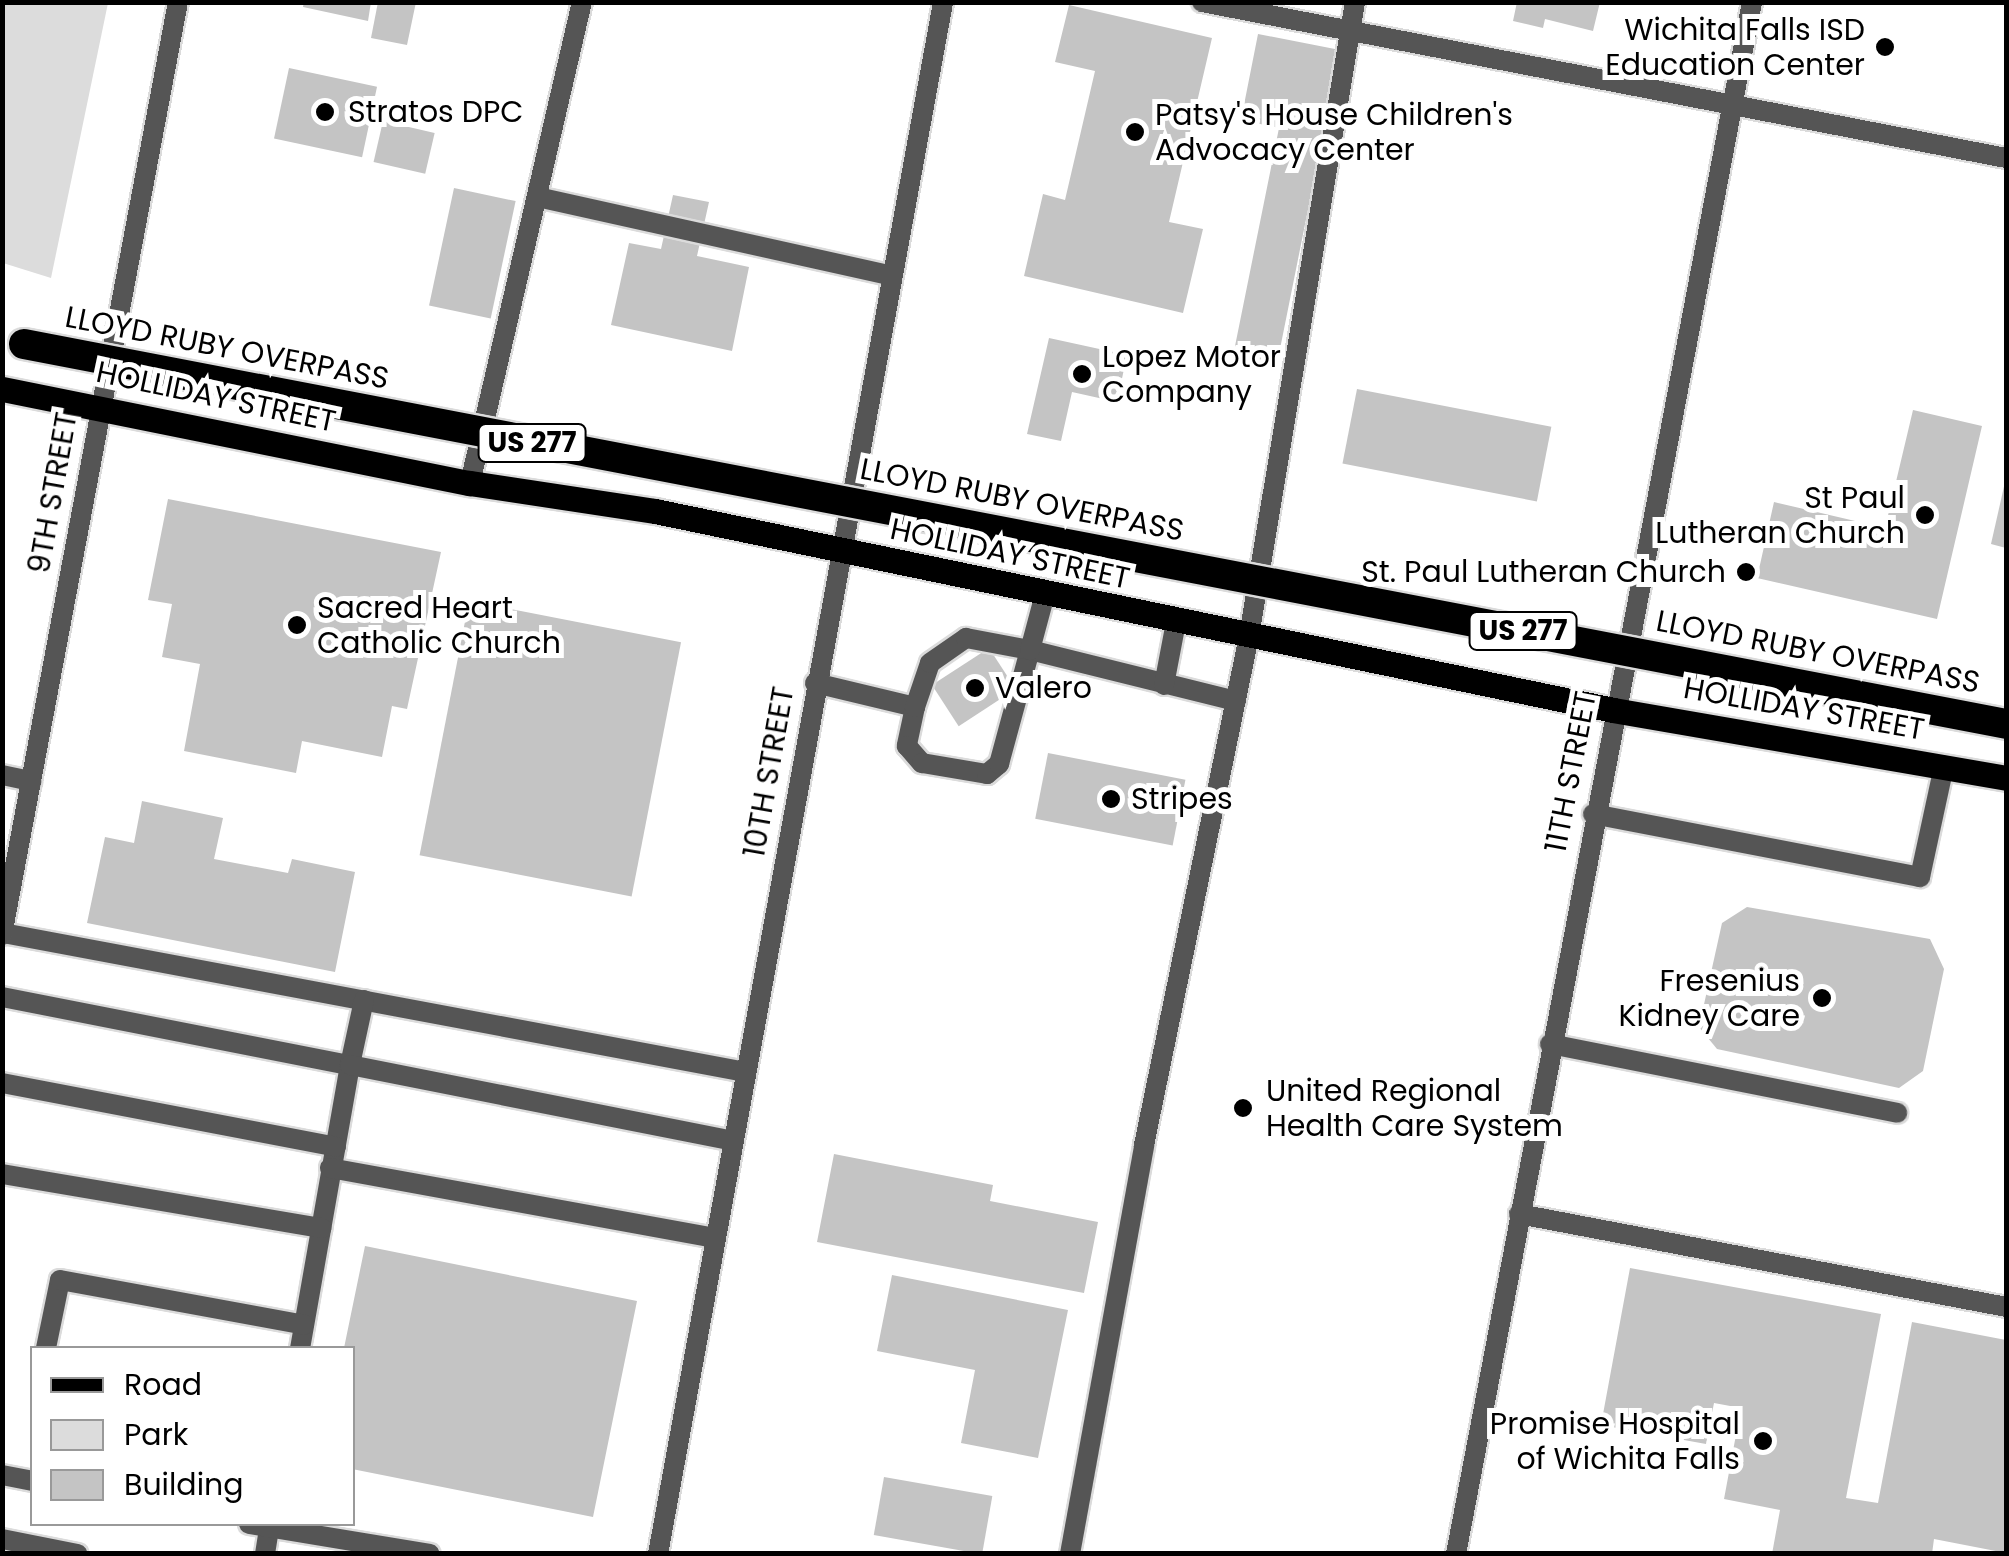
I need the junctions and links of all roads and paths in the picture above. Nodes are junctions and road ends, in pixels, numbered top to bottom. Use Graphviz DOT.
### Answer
graph roads {
  1 [pos="178,2"];
  2 [pos="582,2"];
  3 [pos="943,2"];
  4 [pos="1202,2"];
  5 [pos="1355,2"];
  6 [pos="1752,2"];
  7 [pos="1350,32"];
  8 [pos="1731,108"];
  9 [pos="2006,158"];
  10 [pos="538,196"];
  11 [pos="892,276"];
  12 [pos="24,344"];
  13 [pos="2,388"];
  14 [pos="100,405"];
  15 [pos="470,483"];
  16 [pos="840,552"];
  17 [pos="1044,594"];
  18 [pos="1176,622"];
  19 [pos="1249,636"];
  20 [pos="1030,650"];
  21 [pos="815,684"];
  22 [pos="1164,686"];
  23 [pos="1236,701"];
  24 [pos="915,707"];
  25 [pos="1613,710"];
  26 [pos="2006,724"];
  27 [pos="1944,766"];
  28 [pos="2,775"];
  29 [pos="2006,778"];
  30 [pos="30,781"];
  31 [pos="1593,814"];
  32 [pos="3,934"];
  33 [pos="2,998"];
  34 [pos="364,1000"];
  35 [pos="1550,1044"];
  36 [pos="350,1065"];
  37 [pos="746,1072"];
  38 [pos="2,1083"];
  39 [pos="1898,1113"];
  40 [pos="733,1141"];
  41 [pos="336,1147"];
  42 [pos="330,1168"];
  43 [pos="2,1174"];
  44 [pos="1519,1214"];
  45 [pos="321,1228"];
  46 [pos="716,1238"];
  47 [pos="2006,1307"];
  48 [pos="304,1325"];
  49 [pos="46,1346"];
  50 [pos="300,1346"];
  51 [pos="2,1474"];
  52 [pos="30,1480"];
  53 [pos="263,1526"];
  54 [pos="269,1526"];
  55 [pos="2,1539"];
  56 [pos="78,1554"];
  57 [pos="265,1554"];
  58 [pos="430,1554"];
  59 [pos="658,1554"];
  60 [pos="1070,1554"];
  61 [pos="1456,1554"];
  1 -- 14 [label="street, 9TH STREET"];
  2 -- 10 [label="street"];
  3 -- 11 [label="street, 10TH STREET"];
  4 -- 7 [label="street"];
  5 -- 7 [label="street"];
  6 -- 8 [label="street, 11TH STREET"];
  7 -- 8 [label="street"];
  7 -- 19 [label="street"];
  8 -- 9 [label="street"];
  8 -- 25 [label="street, 11TH STREET"];
  10 -- 11 [label="street"];
  10 -- 15 [label="street"];
  11 -- 16 [label="street, 10TH STREET"];
  12 -- 26 [label="highway, LLOYD RUBY OVERPASS / US 277, bridge"];
  13 -- 14 [label="main road, HOLLIDAY STREET"];
  14 -- 15 [label="main road, HOLLIDAY STREET"];
  14 -- 30 [label="street, 9TH STREET"];
  15 -- 16 [label="main road, HOLLIDAY STREET"];
  16 -- 17 [label="main road, HOLLIDAY STREET"];
  16 -- 21 [label="street, 10TH STREET"];
  17 -- 18 [label="main road, HOLLIDAY STREET"];
  17 -- 20 [label="street"];
  18 -- 19 [label="main road, HOLLIDAY STREET"];
  18 -- 22 [label="street"];
  19 -- 23 [label="street"];
  19 -- 25 [label="main road, HOLLIDAY STREET"];
  20 -- 22 [label="street"];
  20 -- 24 [label="street"];
  20 -- 24 [label="street"];
  21 -- 24 [label="street"];
  21 -- 37 [label="street, 10TH STREET"];
  22 -- 23 [label="street"];
  23 -- 60 [label="street"];
  25 -- 27 [label="main road, HOLLIDAY STREET"];
  25 -- 31 [label="street, 11TH STREET"];
  27 -- 29 [label="main road, HOLLIDAY STREET"];
  27 -- 31 [label="street"];
  28 -- 30 [label="street"];
  30 -- 32 [label="street, 9TH STREET"];
  31 -- 35 [label="street, 11TH STREET"];
  32 -- 34 [label="street"];
  33 -- 36 [label="street"];
  34 -- 36 [label="street"];
  34 -- 37 [label="street"];
  35 -- 39 [label="street"];
  35 -- 44 [label="street, 11TH STREET"];
  36 -- 40 [label="street"];
  36 -- 41 [label="street"];
  37 -- 40 [label="street, 10TH STREET"];
  38 -- 41 [label="street"];
  40 -- 46 [label="street, 10TH STREET"];
  41 -- 42 [label="street"];
  42 -- 45 [label="street"];
  42 -- 46 [label="street"];
  43 -- 45 [label="street"];
  44 -- 47 [label="street"];
  44 -- 61 [label="street, 11TH STREET"];
  45 -- 48 [label="street"];
  46 -- 59 [label="street, 10TH STREET"];
  48 -- 49 [label="street"];
  48 -- 50 [label="street"];
  51 -- 52 [label="street"];
  53 -- 57 [label="street"];
  54 -- 58 [label="street"];
  55 -- 56 [label="street"];
}
